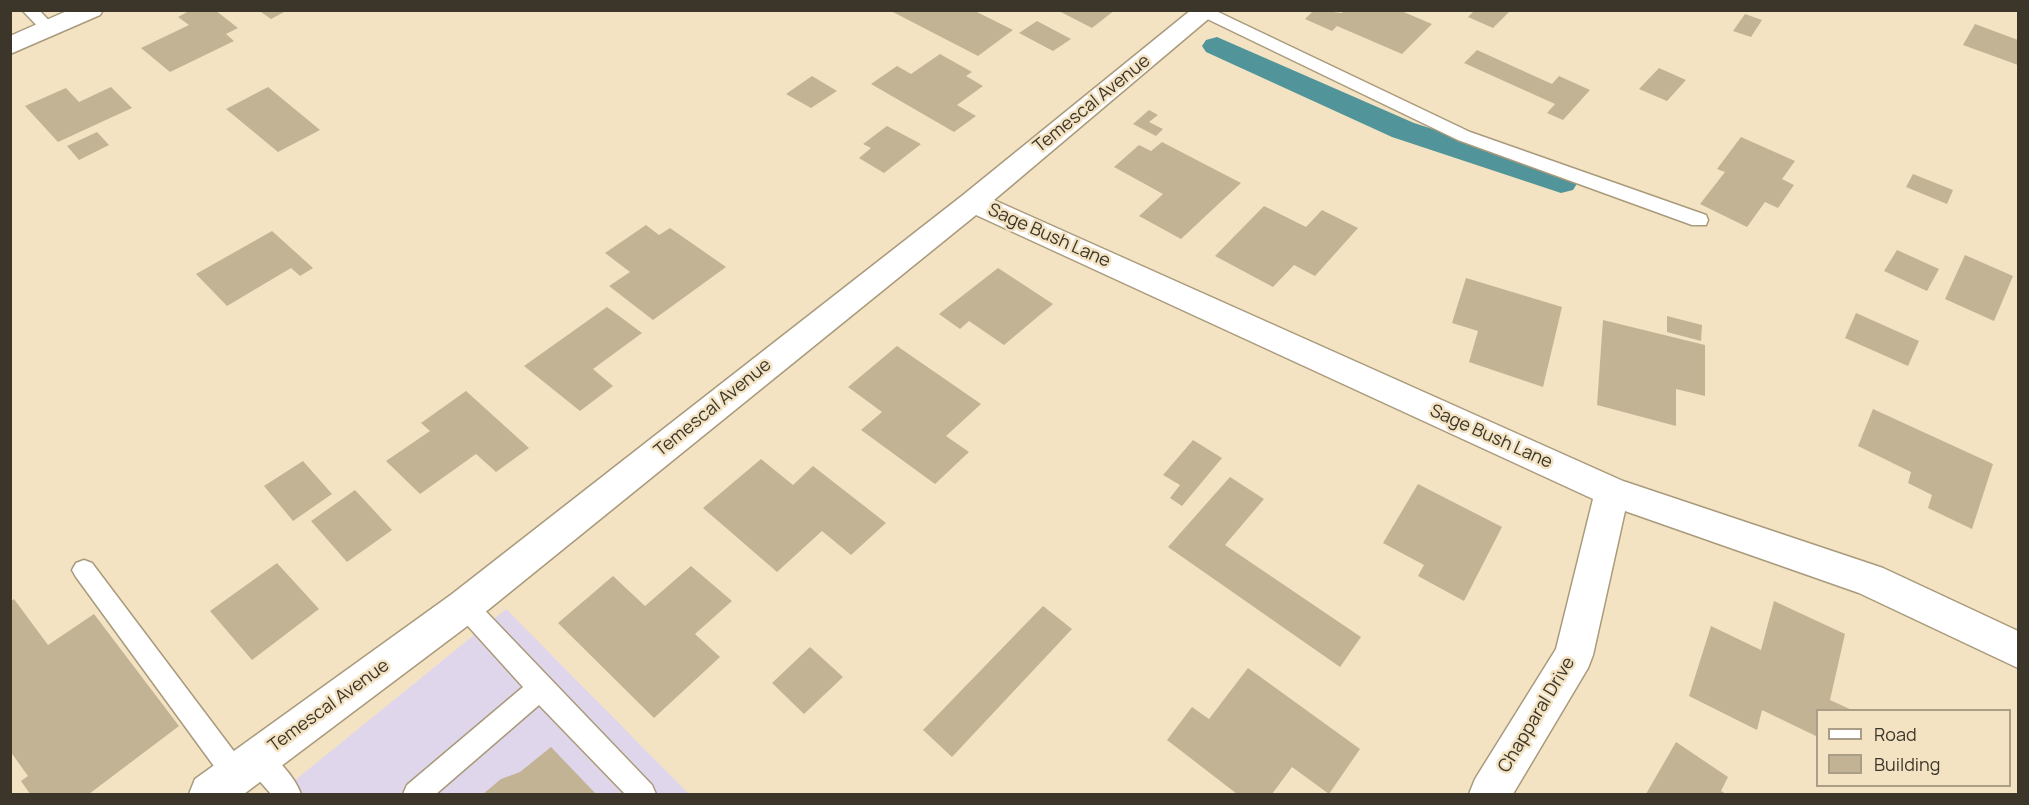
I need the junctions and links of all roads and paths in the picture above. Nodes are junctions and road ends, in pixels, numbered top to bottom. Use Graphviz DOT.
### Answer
graph roads {
  1 [pos="29,10"];
  2 [pos="91,10"];
  3 [pos="1206,11"];
  4 [pos="49,29"];
  5 [pos="10,45"];
  6 [pos="973,202"];
  7 [pos="1699,220"];
  8 [pos="1612,492"];
  9 [pos="84,570"];
  10 [pos="465,606"];
  11 [pos="2019,650"];
  12 [pos="540,688"];
  13 [pos="247,767"];
  14 [pos="210,795"];
  15 [pos="288,795"];
  16 [pos="416,795"];
  17 [pos="643,795"];
  18 [pos="1490,795"];
  1 -- 4 [label="lane"];
  2 -- 4 [label="street"];
  3 -- 6 [label="street, Temescal Avenue"];
  3 -- 7 [label="lane"];
  4 -- 5 [label="street"];
  6 -- 8 [label="street, Sage Bush Lane"];
  6 -- 10 [label="street, Temescal Avenue"];
  8 -- 11 [label="street, Sage Bush Lane"];
  8 -- 18 [label="street, Chapparal Drive"];
  9 -- 13 [label="lane"];
  10 -- 12 [label="lane"];
  10 -- 13 [label="street, Temescal Avenue"];
  12 -- 16 [label="lane"];
  12 -- 17 [label="lane"];
  13 -- 14 [label="street, Temescal Avenue"];
  13 -- 15 [label="lane"];
}
